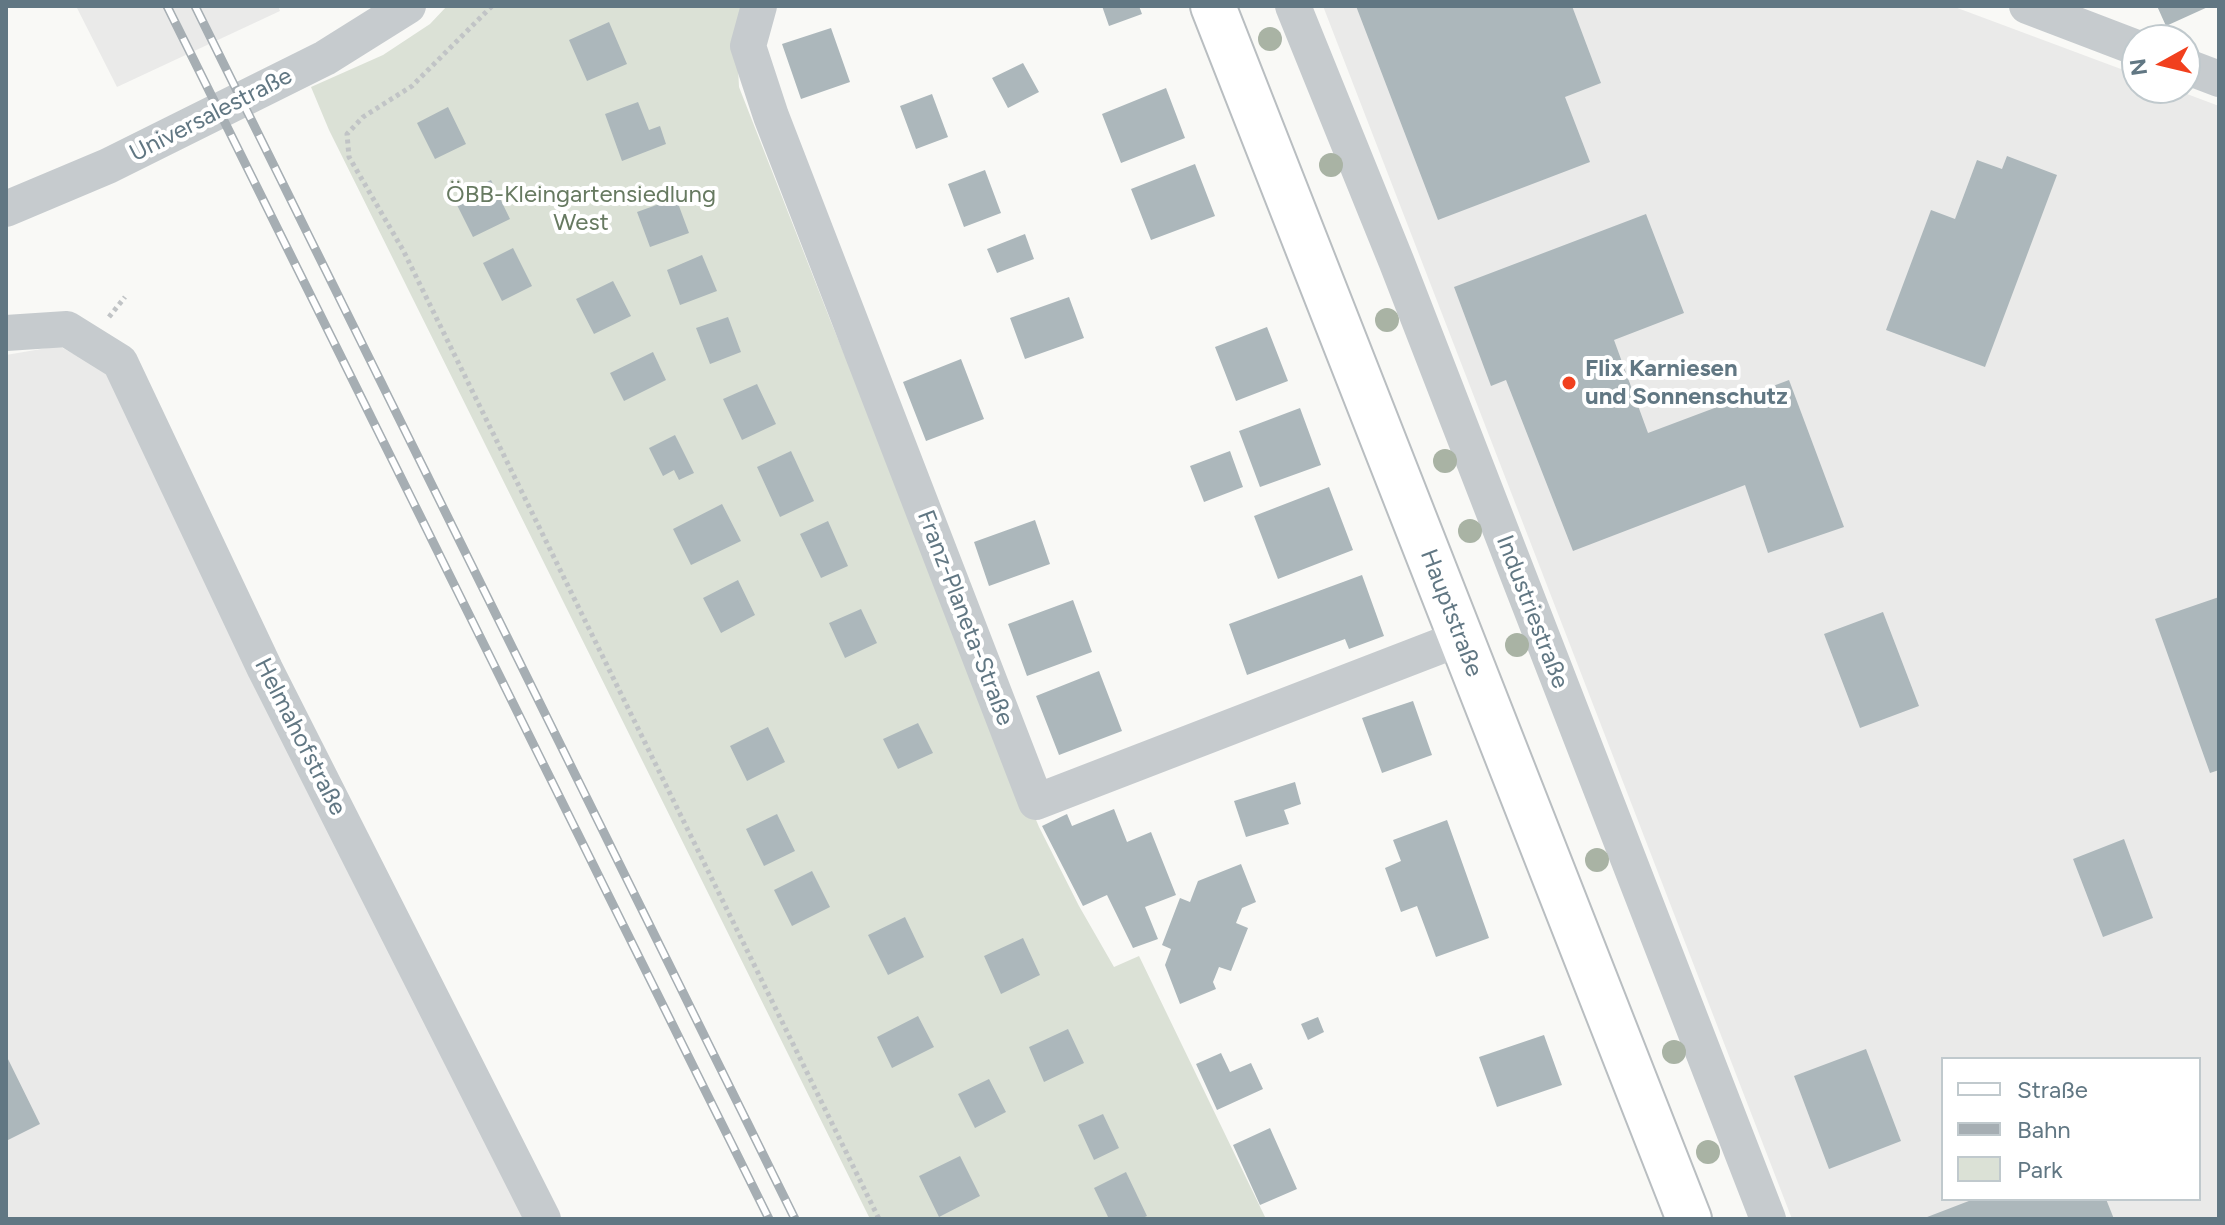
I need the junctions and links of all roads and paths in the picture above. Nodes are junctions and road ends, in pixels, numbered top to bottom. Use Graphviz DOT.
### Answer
graph roads {
  1 [pos="408,6"];
  2 [pos="492,6"];
  3 [pos="759,6"];
  4 [pos="1213,6"];
  5 [pos="1293,6"];
  6 [pos="2027,6"];
  7 [pos="2121,42"];
  8 [pos="6,209"];
  9 [pos="6,333"];
  10 [pos="1461,638"];
  11 [pos="543,1219"];
  12 [pos="879,1219"];
  13 [pos="1689,1219"];
  14 [pos="1768,1219"];
  1 -- 8 [label="street, Universalestraße"];
  2 -- 12 [label="path"];
  3 -- 10 [label="street, Franz-Planeta-Straße"];
  4 -- 10 [label="main road, Hauptstraße"];
  5 -- 14 [label="street, Industriestraße"];
  6 -- 7 [label="street"];
  9 -- 11 [label="street, Helmahofstraße"];
  10 -- 13 [label="main road, Hauptstraße"];
}
